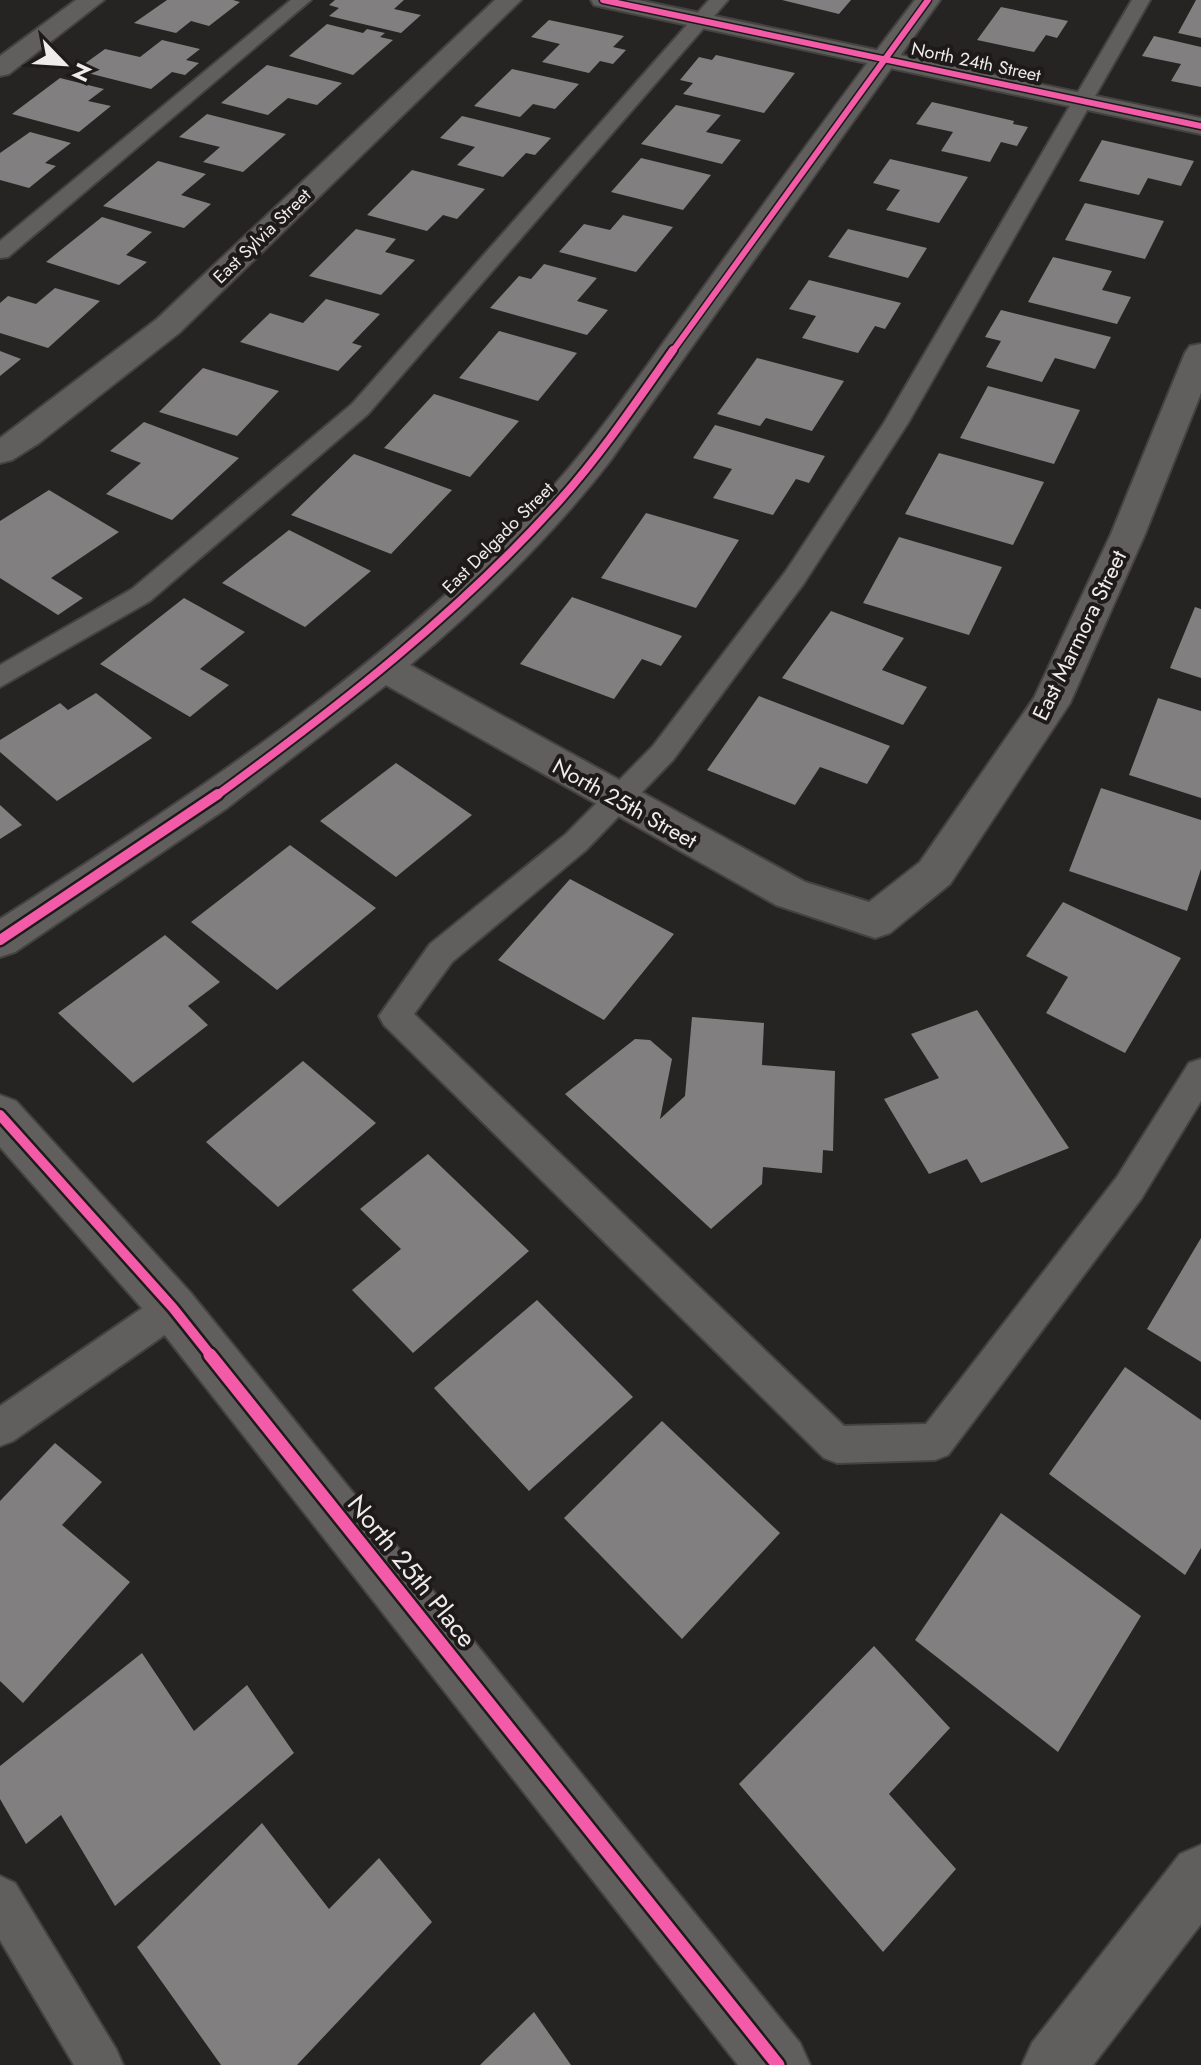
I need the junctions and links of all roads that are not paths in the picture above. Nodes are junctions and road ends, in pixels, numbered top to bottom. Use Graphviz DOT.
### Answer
graph roads {
  1 [pos="92,0"];
  2 [pos="302,0"];
  3 [pos="509,0"];
  4 [pos="603,0"];
  5 [pos="719,0"];
  6 [pos="928,0"];
  7 [pos="1141,0"];
  8 [pos="701,20"];
  9 [pos="882,59"];
  10 [pos="0,68"];
  11 [pos="1081,101"];
  12 [pos="1201,126"];
  13 [pos="0,252"];
  14 [pos="1201,353"];
  15 [pos="0,453"];
  16 [pos="383,667"];
  17 [pos="0,677"];
  18 [pos="618,799"];
  19 [pos="875,921"];
  20 [pos="0,940"];
  21 [pos="1201,1073"];
  22 [pos="0,1115"];
  23 [pos="173,1308"];
  24 [pos="0,1428"];
  25 [pos="1201,1875"];
  26 [pos="0,1898"];
  27 [pos="100,2065"];
  28 [pos="778,2065"];
  29 [pos="1054,2065"];
  1 -- 10 [label="street"];
  2 -- 13 [label="lane"];
  3 -- 15 [label="street, East Sylvia Street"];
  4 -- 8 [label="street, North 24th Street"];
  5 -- 8 [label="lane"];
  6 -- 9 [label="street, East Delgado Street"];
  7 -- 11 [label="lane"];
  8 -- 9 [label="street, North 24th Street"];
  8 -- 17 [label="lane"];
  9 -- 11 [label="street, North 24th Street"];
  9 -- 16 [label="street, East Delgado Street"];
  11 -- 12 [label="street, North 24th Street"];
  11 -- 18 [label="lane"];
  14 -- 19 [label="street, East Marmora Street"];
  16 -- 18 [label="street, North 25th Street"];
  16 -- 20 [label="street, East Delgado Street"];
  18 -- 19 [label="street, North 25th Street"];
  18 -- 21 [label="lane"];
  22 -- 23 [label="street, North 25th Place"];
  23 -- 24 [label="lane"];
  23 -- 28 [label="street, North 25th Place"];
  25 -- 29 [label="street"];
  26 -- 27 [label="lane"];
}
